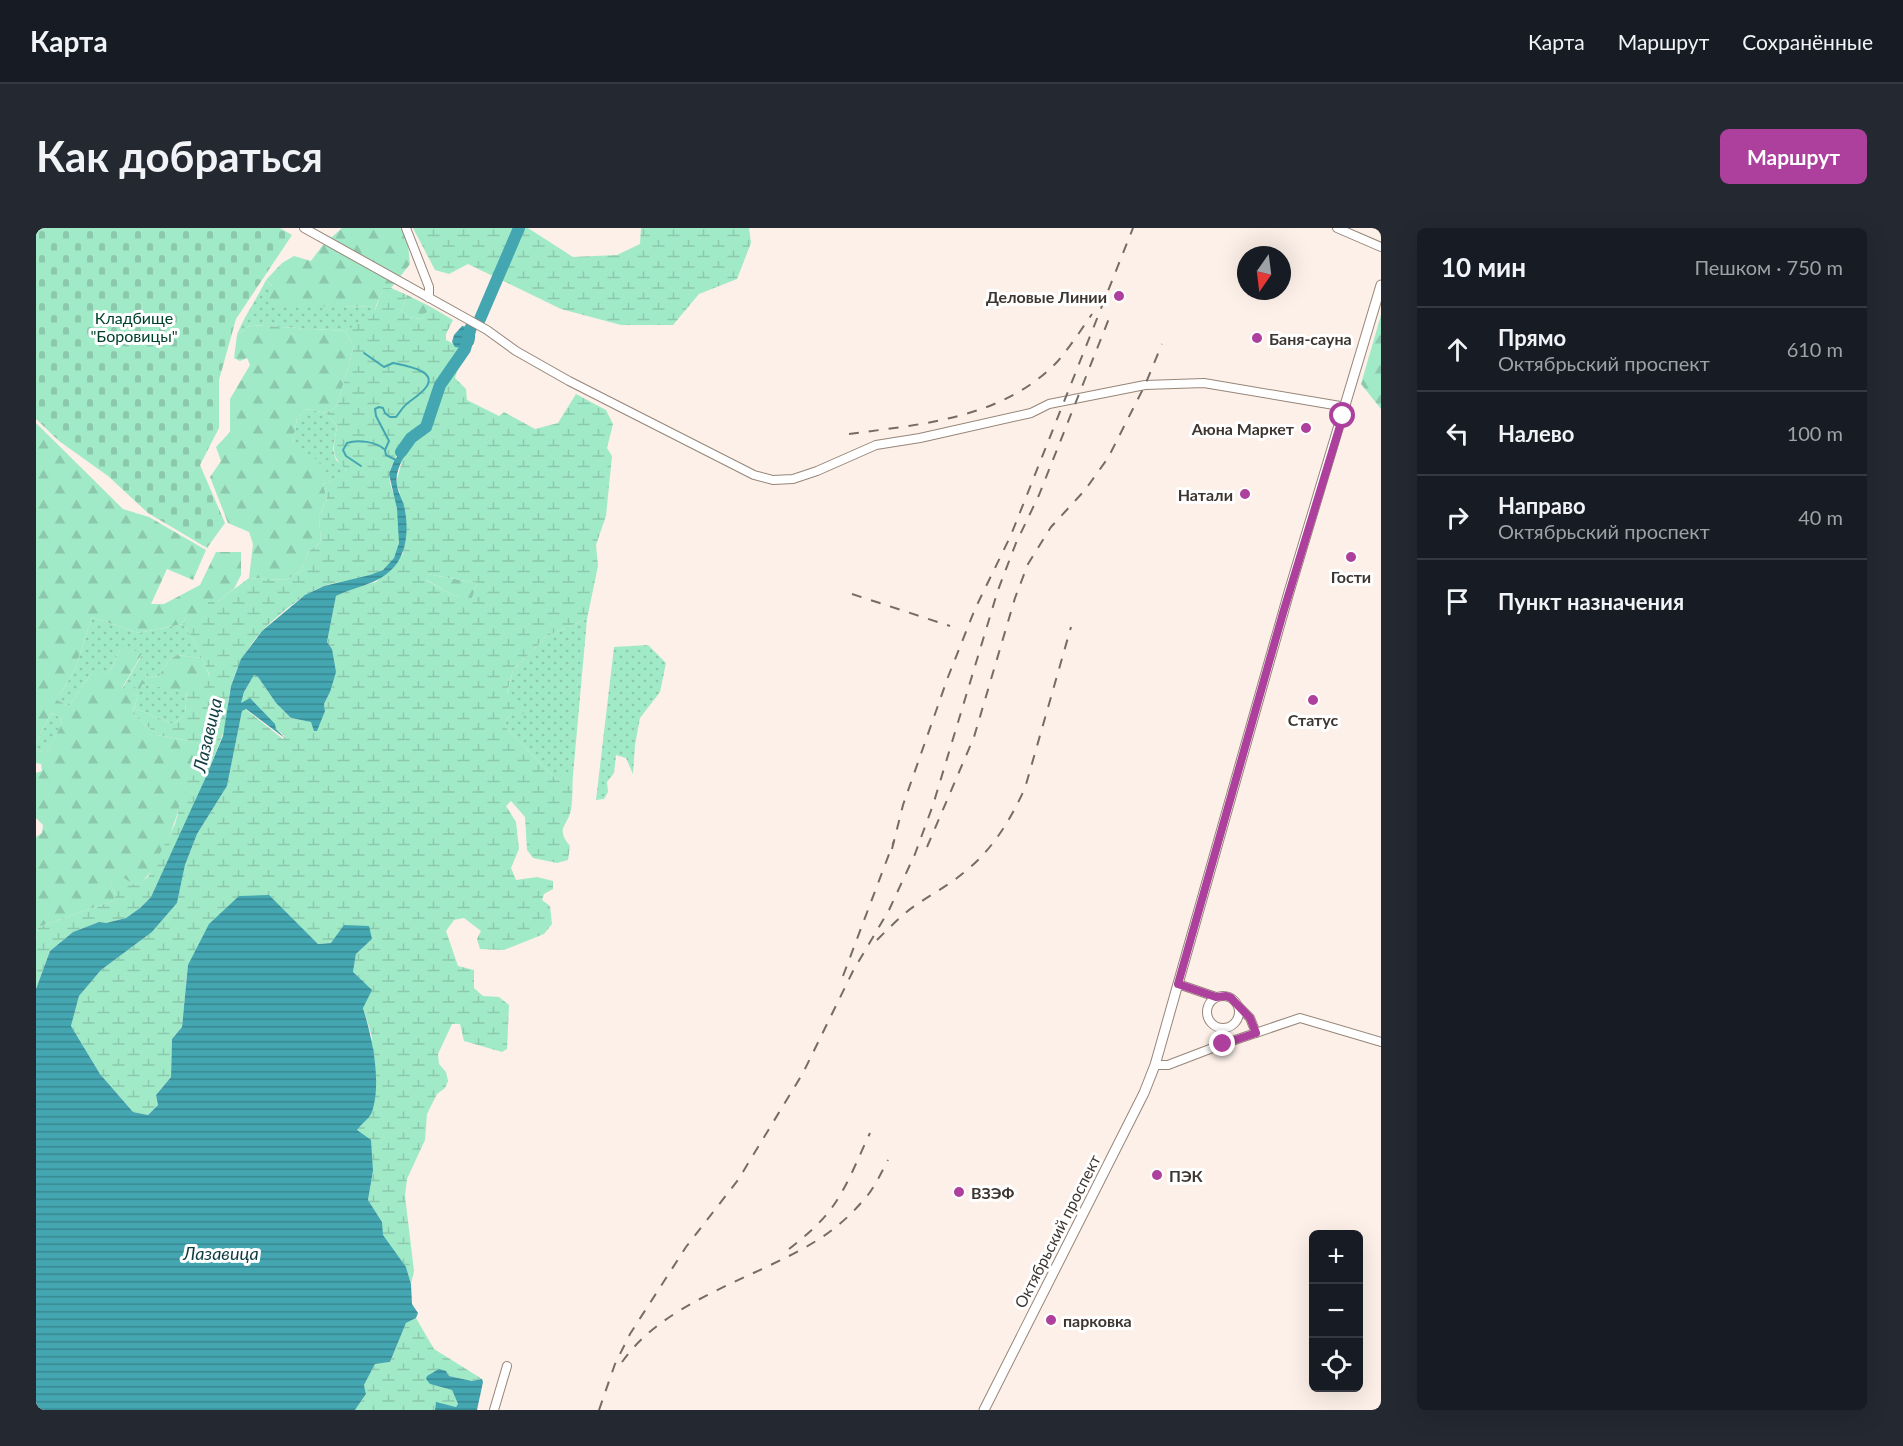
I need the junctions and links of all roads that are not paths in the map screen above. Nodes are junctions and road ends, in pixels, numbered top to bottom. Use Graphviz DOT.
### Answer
graph roads {
  1 [pos="304,228"];
  2 [pos="406,228"];
  3 [pos="1336,228"];
  4 [pos="1381,247"];
  5 [pos="1381,285"];
  6 [pos="429,298"];
  7 [pos="1346,407"];
  8 [pos="1178,984"];
  9 [pos="1216,997"];
  10 [pos="1238,1006"];
  11 [pos="1256,1033"];
  12 [pos="1381,1042"];
  13 [pos="1155,1065"];
  14 [pos="507,1366"];
  15 [pos="494,1410"];
  16 [pos="984,1410"];
  1 -- 6 [label="street"];
  2 -- 6 [label="street"];
  3 -- 4 [label="street"];
  5 -- 7 [label="main road, Октябрьский проспект"];
  6 -- 7 [label="street"];
  7 -- 8 [label="main road, Октябрьский проспект"];
  8 -- 9 [label="street"];
  8 -- 13 [label="main road, Октябрьский проспект"];
  9 -- 10 [label="street"];
  9 -- 10 [label="street"];
  10 -- 11 [label="street"];
  11 -- 12 [label="street"];
  11 -- 13 [label="street"];
  13 -- 16 [label="main road, Октябрьский проспект"];
  14 -- 15 [label="street"];
}
